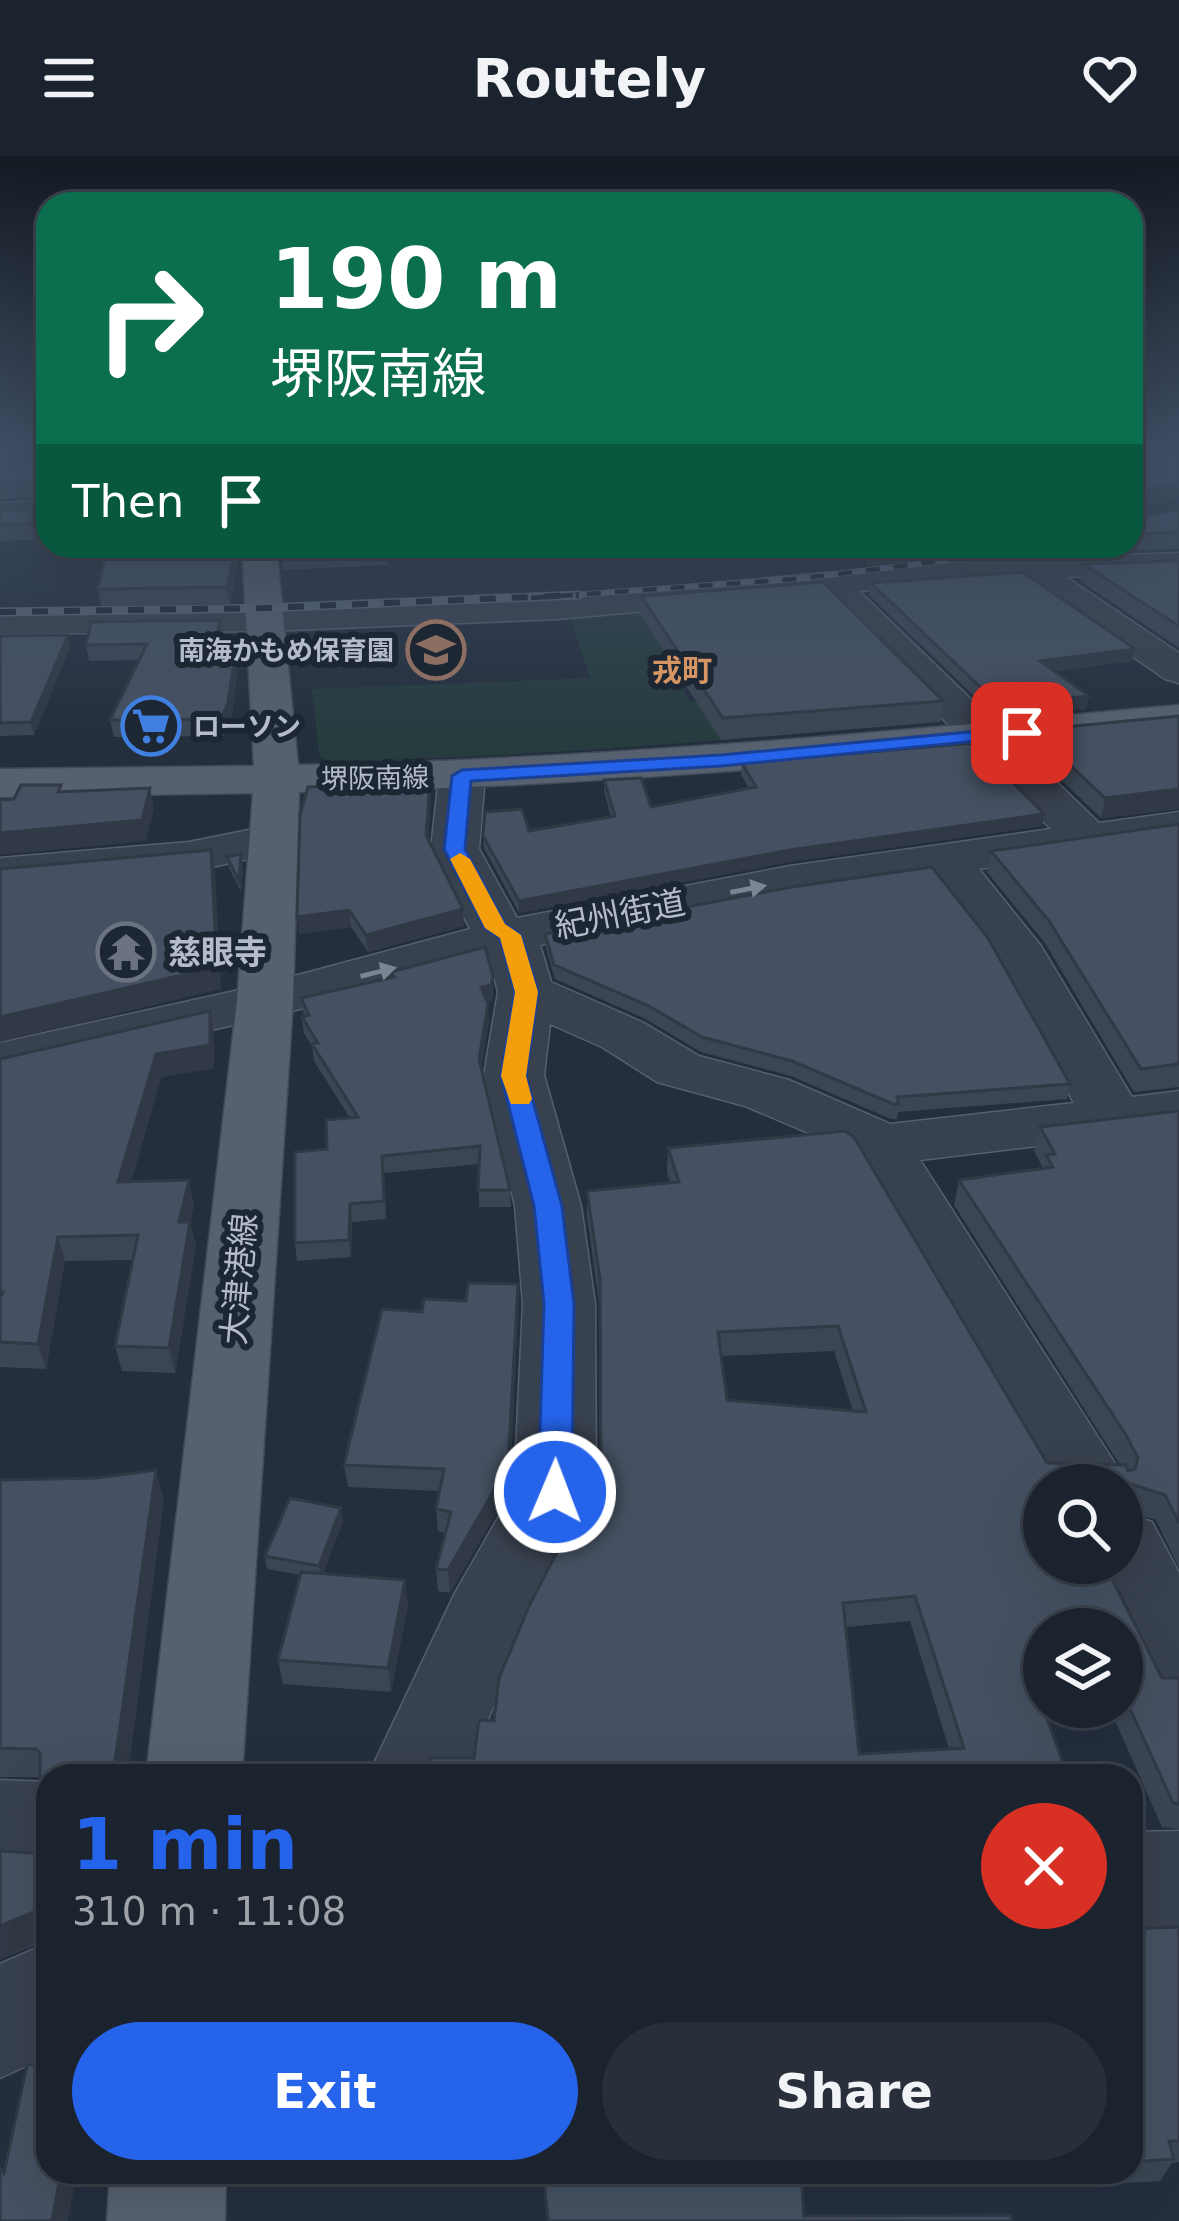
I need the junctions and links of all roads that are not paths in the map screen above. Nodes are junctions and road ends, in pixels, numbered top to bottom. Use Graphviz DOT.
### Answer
graph roads {
  1 [pos="260,558"];
  2 [pos="974,558"];
  3 [pos="1179,563"];
  4 [pos="1028,567"];
  5 [pos="736,583"];
  6 [pos="832,585"];
  7 [pos="0,599"];
  8 [pos="266,609"];
  9 [pos="0,622"];
  10 [pos="1179,671"];
  11 [pos="1179,718"];
  12 [pos="983,736"];
  13 [pos="462,776"];
  14 [pos="0,783"];
  15 [pos="275,810"];
  16 [pos="1179,826"];
  17 [pos="1090,841"];
  18 [pos="946,860"];
  19 [pos="0,873"];
  20 [pos="518,963"];
  21 [pos="265,1001"];
  22 [pos="0,1061"];
  23 [pos="1179,1110"];
  24 [pos="1114,1118"];
  25 [pos="879,1145"];
  26 [pos="1072,1464"];
  27 [pos="1141,1584"];
  28 [pos="1179,1660"];
  29 [pos="195,1764"];
  30 [pos="421,1764"];
  31 [pos="0,1827"];
  32 [pos="36,1828"];
  33 [pos="1179,1880"];
  34 [pos="1143,1882"];
  35 [pos="36,2003"];
  36 [pos="0,2024"];
  37 [pos="168,2184"];
  38 [pos="166,2221"];
  1 -- 8 [label="main road, 大津港線"];
  2 -- 4 [label="street"];
  2 -- 5 [label="street"];
  2 -- 6 [label="street"];
  3 -- 4 [label="street"];
  4 -- 10 [label="street"];
  5 -- 6 [label="street"];
  5 -- 8 [label="street"];
  6 -- 12 [label="street"];
  7 -- 8 [label="street"];
  8 -- 9 [label="street"];
  8 -- 15 [label="main road, 大津港線"];
  11 -- 12 [label="main road, 堺阪南線"];
  12 -- 13 [label="main road, 堺阪南線"];
  12 -- 17 [label="street"];
  13 -- 15 [label="main road, 堺阪南線"];
  13 -- 20 [label="street"];
  14 -- 15 [label="main road, 堺阪南線"];
  15 -- 19 [label="street"];
  15 -- 21 [label="main road, 大津港線"];
  16 -- 17 [label="street, 紀州街道"];
  17 -- 18 [label="street, 紀州街道"];
  20 -- 18 [label="street, 紀州街道, one-way"];
  18 -- 24 [label="street"];
  21 -- 20 [label="street, 紀州街道, one-way"];
  20 -- 25 [label="street"];
  20 -- 30 [label="street"];
  21 -- 22 [label="street, 紀州街道"];
  21 -- 29 [label="main road, 大津港線"];
  23 -- 24 [label="street"];
  24 -- 25 [label="street"];
  25 -- 26 [label="street"];
  27 -- 28 [label="street"];
  31 -- 32 [label="street"];
  33 -- 34 [label="street"];
  35 -- 36 [label="street"];
  37 -- 38 [label="main road"];
}
